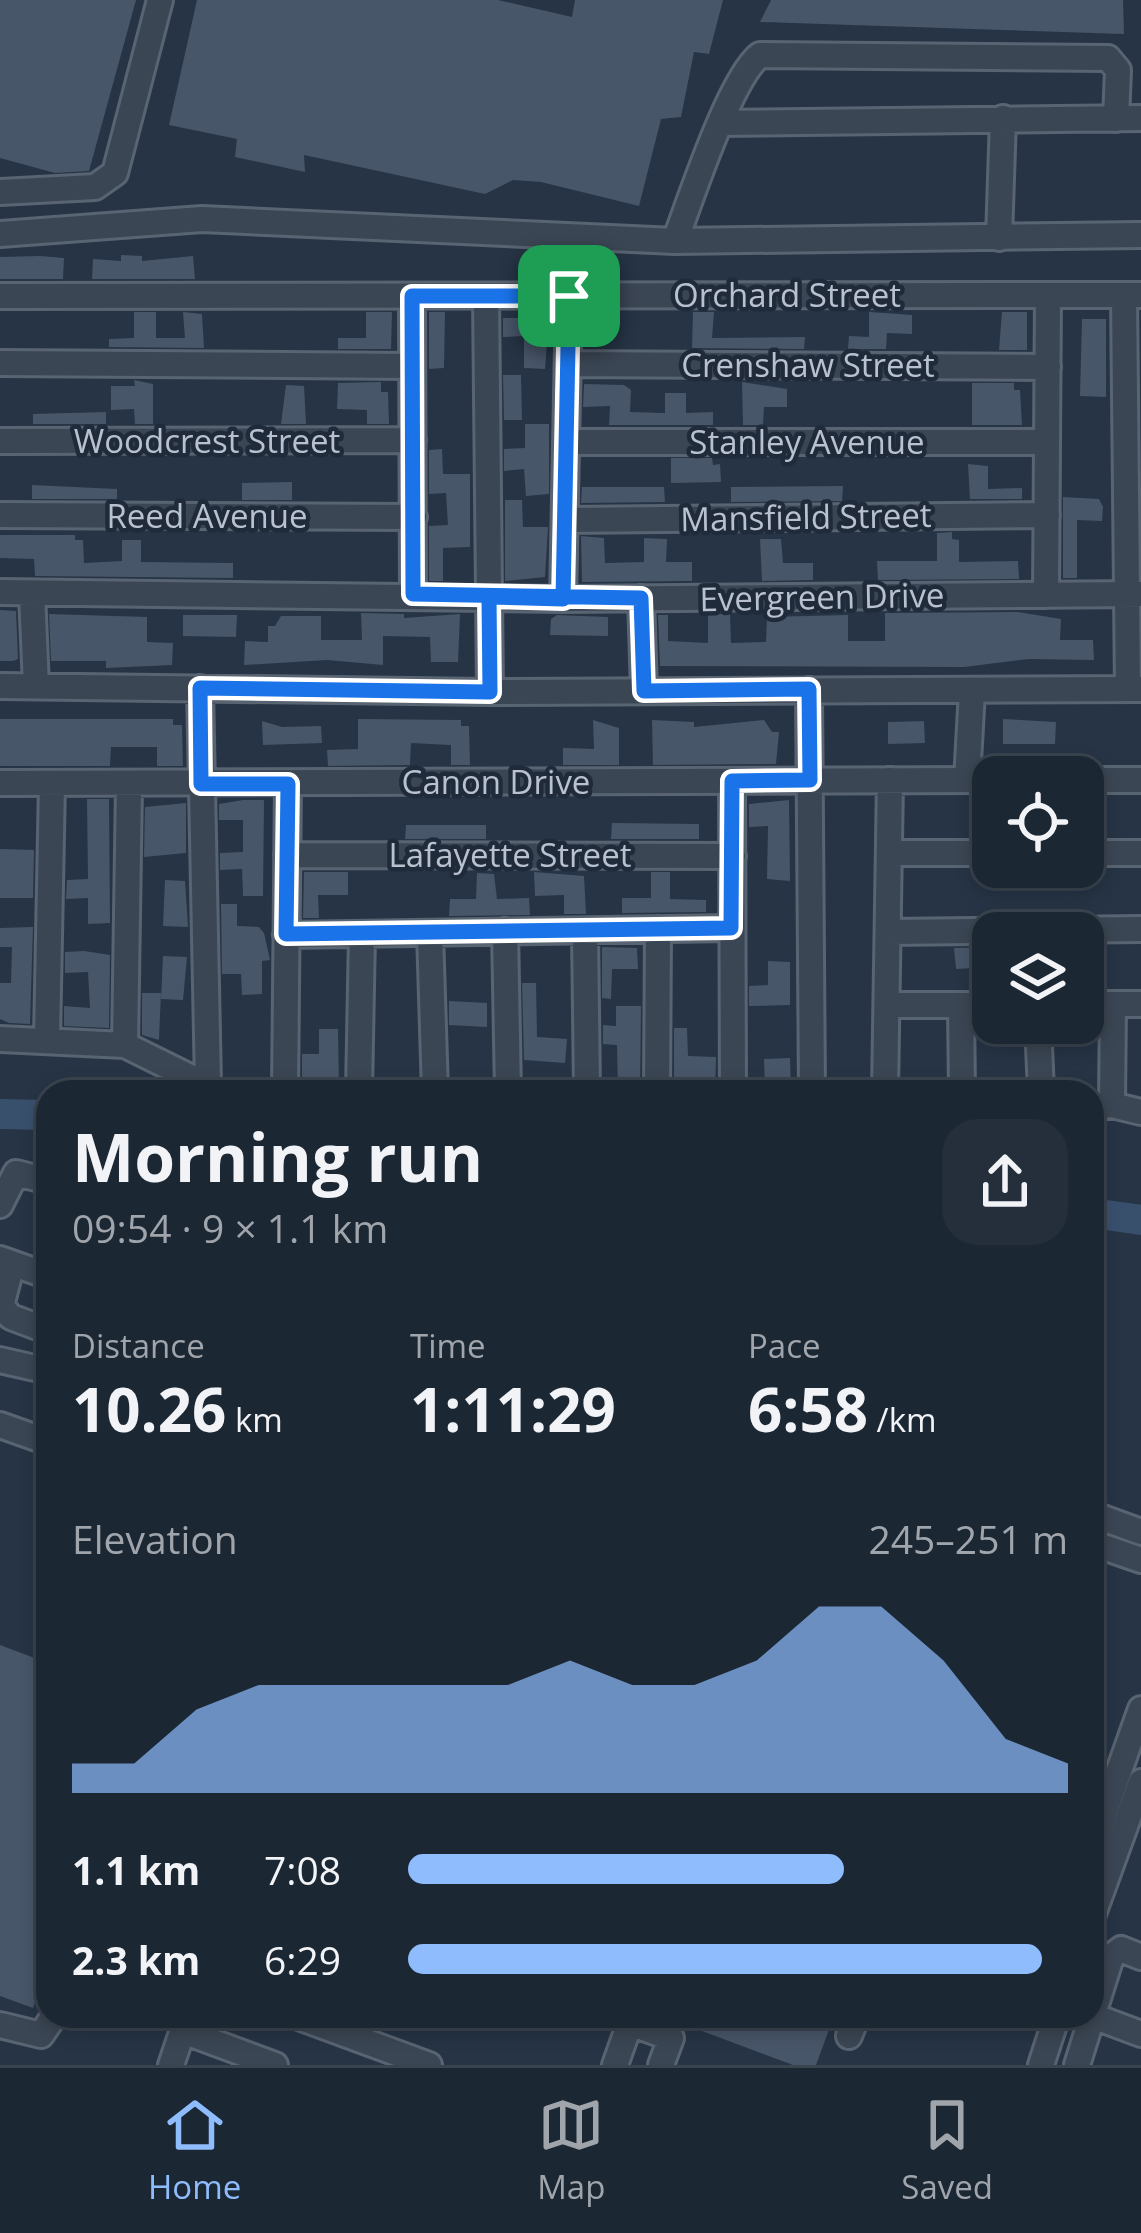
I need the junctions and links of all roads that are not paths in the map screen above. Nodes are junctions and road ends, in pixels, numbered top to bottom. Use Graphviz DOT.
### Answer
graph roads {
  1 [pos="160,0"];
  2 [pos="1003,118"];
  3 [pos="1128,118"];
  4 [pos="722,123"];
  5 [pos="0,192"];
  6 [pos="0,234"];
  7 [pos="1141,236"];
  8 [pos="999,238"];
  9 [pos="675,242"];
  10 [pos="1048,295"];
  11 [pos="1132,295"];
  12 [pos="0,296"];
  13 [pos="412,296"];
  14 [pos="486,296"];
  15 [pos="569,296"];
  16 [pos="0,363"];
  17 [pos="568,364"];
  18 [pos="412,366"];
  19 [pos="1048,367"];
  20 [pos="413,440"];
  21 [pos="0,441"];
  22 [pos="566,442"];
  23 [pos="1047,442"];
  24 [pos="0,515"];
  25 [pos="1047,515"];
  26 [pos="414,518"];
  27 [pos="565,520"];
  28 [pos="0,592"];
  29 [pos="32,594"];
  30 [pos="413,594"];
  31 [pos="1134,594"];
  32 [pos="1046,595"];
  33 [pos="489,597"];
  34 [pos="641,598"];
  35 [pos="563,599"];
  36 [pos="0,686"];
  37 [pos="36,686"];
  38 [pos="200,688"];
  39 [pos="809,689"];
  40 [pos="1135,689"];
  41 [pos="644,691"];
  42 [pos="972,691"];
  43 [pos="490,692"];
  44 [pos="978,756"];
  45 [pos="810,780"];
  46 [pos="890,780"];
  47 [pos="972,780"];
  48 [pos="1104,780"];
  49 [pos="1141,780"];
  50 [pos="732,781"];
  51 [pos="0,783"];
  52 [pos="52,783"];
  53 [pos="128,784"];
  54 [pos="201,784"];
  55 [pos="288,784"];
  56 [pos="972,853"];
  57 [pos="1104,853"];
  58 [pos="1141,853"];
  59 [pos="889,854"];
  60 [pos="287,855"];
  61 [pos="733,856"];
  62 [pos="731,928"];
  63 [pos="658,929"];
  64 [pos="1141,929"];
  65 [pos="585,931"];
  66 [pos="505,932"];
  67 [pos="888,932"];
  68 [pos="430,933"];
  69 [pos="286,934"];
  70 [pos="362,934"];
  71 [pos="1104,1004"];
  72 [pos="1113,1004"];
  73 [pos="1141,1004"];
  74 [pos="887,1005"];
  75 [pos="962,1005"];
  76 [pos="972,1005"];
  77 [pos="0,1039"];
  78 [pos="47,1040"];
  79 [pos="1039,1044"];
  80 [pos="125,1045"];
  81 [pos="196,1080"];
  82 [pos="214,1080"];
  83 [pos="285,1080"];
  84 [pos="359,1080"];
  85 [pos="434,1080"];
  86 [pos="508,1080"];
  87 [pos="587,1080"];
  88 [pos="657,1080"];
  89 [pos="733,1080"];
  90 [pos="812,1080"];
  91 [pos="885,1080"];
  92 [pos="962,1080"];
  93 [pos="1040,1080"];
  94 [pos="1104,1087"];
  95 [pos="1104,1106"];
  96 [pos="1141,1112"];
  97 [pos="36,1177"];
  98 [pos="0,1205"];
  99 [pos="6,1261"];
  100 [pos="36,1272"];
  101 [pos="36,1326"];
  102 [pos="0,1360"];
  103 [pos="36,1369"];
  104 [pos="0,1425"];
  105 [pos="36,1438"];
  106 [pos="1104,1518"];
  107 [pos="1141,1532"];
  108 [pos="1104,1548"];
  109 [pos="1141,1560"];
  110 [pos="1141,1709"];
  111 [pos="1140,1787"];
  112 [pos="1104,1847"];
  113 [pos="1104,1849"];
  114 [pos="1104,1851"];
  115 [pos="1141,1863"];
  116 [pos="1141,1957"];
  117 [pos="1104,1985"];
  118 [pos="1104,2020"];
  119 [pos="0,2025"];
  120 [pos="46,2028"];
  121 [pos="183,2028"];
  122 [pos="196,2028"];
  123 [pos="329,2028"];
  124 [pos="628,2028"];
  125 [pos="644,2028"];
  126 [pos="1053,2028"];
  127 [pos="1090,2028"];
  128 [pos="1141,2034"];
  129 [pos="171,2065"];
  130 [pos="275,2065"];
  131 [pos="429,2065"];
  132 [pos="614,2065"];
  133 [pos="662,2065"];
  134 [pos="1041,2065"];
  135 [pos="1076,2065"];
  1 -- 5 [label="street"];
  2 -- 3 [label="street"];
  2 -- 4 [label="street"];
  2 -- 8 [label="street"];
  3 -- 4 [label="street"];
  4 -- 9 [label="street"];
  6 -- 9 [label="street"];
  7 -- 8 [label="street"];
  8 -- 9 [label="street"];
  10 -- 11 [label="street, Orchard Street"];
  10 -- 15 [label="street, Orchard Street"];
  10 -- 19 [label="street"];
  11 -- 31 [label="street"];
  12 -- 13 [label="street, Orchard Street"];
  13 -- 14 [label="street, Orchard Street"];
  13 -- 18 [label="street"];
  14 -- 15 [label="street, Orchard Street"];
  14 -- 33 [label="street"];
  15 -- 17 [label="street"];
  16 -- 18 [label="street"];
  17 -- 19 [label="street, Crenshaw Street"];
  17 -- 22 [label="street"];
  18 -- 20 [label="street"];
  19 -- 23 [label="street"];
  20 -- 21 [label="street, Woodcrest Street"];
  20 -- 26 [label="street"];
  22 -- 23 [label="street, Stanley Avenue"];
  22 -- 27 [label="street"];
  23 -- 25 [label="street"];
  24 -- 26 [label="street, Reed Avenue"];
  25 -- 27 [label="street, Mansfield Street"];
  25 -- 32 [label="street"];
  26 -- 30 [label="street"];
  27 -- 35 [label="street"];
  28 -- 29 [label="street, Evergreen Drive"];
  29 -- 30 [label="street, Evergreen Drive"];
  29 -- 37 [label="street"];
  30 -- 33 [label="street, Evergreen Drive"];
  31 -- 32 [label="street, Evergreen Drive"];
  31 -- 40 [label="street"];
  32 -- 34 [label="street, Evergreen Drive"];
  33 -- 35 [label="street, Evergreen Drive"];
  33 -- 43 [label="street"];
  34 -- 35 [label="street, Evergreen Drive"];
  34 -- 41 [label="street"];
  36 -- 37 [label="street"];
  37 -- 38 [label="street"];
  38 -- 43 [label="street"];
  38 -- 54 [label="street"];
  39 -- 41 [label="street"];
  39 -- 42 [label="street"];
  39 -- 45 [label="street"];
  40 -- 42 [label="street"];
  41 -- 43 [label="street"];
  42 -- 44 [label="street"];
  45 -- 46 [label="street, Canon Drive"];
  45 -- 50 [label="street, Canon Drive"];
  45 -- 90 [label="street"];
  46 -- 47 [label="street, Canon Drive"];
  46 -- 59 [label="street"];
  48 -- 49 [label="street"];
  50 -- 55 [label="street, Canon Drive"];
  50 -- 61 [label="street"];
  51 -- 52 [label="street, Canon Drive"];
  52 -- 53 [label="street, Canon Drive"];
  52 -- 78 [label="street"];
  53 -- 54 [label="street, Canon Drive"];
  53 -- 80 [label="street"];
  54 -- 55 [label="street, Canon Drive"];
  54 -- 82 [label="street"];
  55 -- 60 [label="street"];
  56 -- 59 [label="street"];
  57 -- 58 [label="street"];
  59 -- 67 [label="street"];
  60 -- 61 [label="street, Lafayette Street"];
  60 -- 69 [label="street"];
  61 -- 62 [label="street"];
  62 -- 63 [label="street"];
  62 -- 89 [label="street"];
  63 -- 65 [label="street"];
  63 -- 88 [label="street"];
  64 -- 67 [label="street"];
  65 -- 66 [label="street"];
  65 -- 87 [label="street"];
  66 -- 68 [label="street"];
  66 -- 86 [label="street"];
  67 -- 74 [label="street"];
  68 -- 70 [label="street"];
  68 -- 85 [label="street"];
  69 -- 70 [label="street"];
  69 -- 83 [label="street"];
  70 -- 84 [label="street"];
  71 -- 72 [label="street"];
  72 -- 73 [label="street"];
  72 -- 94 [label="street"];
  74 -- 75 [label="street"];
  74 -- 91 [label="street"];
  75 -- 76 [label="street"];
  75 -- 92 [label="street"];
  77 -- 78 [label="street"];
  78 -- 80 [label="street"];
  79 -- 93 [label="street"];
  80 -- 81 [label="street"];
  95 -- 96 [label="street"];
  97 -- 98 [label="street"];
  99 -- 100 [label="street"];
  99 -- 101 [label="street"];
  102 -- 103 [label="street"];
  104 -- 105 [label="street"];
  106 -- 107 [label="street"];
  108 -- 109 [label="street"];
  110 -- 112 [label="street"];
  111 -- 113 [label="street"];
  114 -- 115 [label="street"];
  116 -- 117 [label="street"];
  118 -- 128 [label="street"];
  119 -- 120 [label="street"];
  121 -- 129 [label="street"];
  122 -- 130 [label="street"];
  123 -- 131 [label="street"];
  124 -- 132 [label="street"];
  125 -- 133 [label="street"];
  126 -- 134 [label="street"];
  127 -- 135 [label="street"];
}
